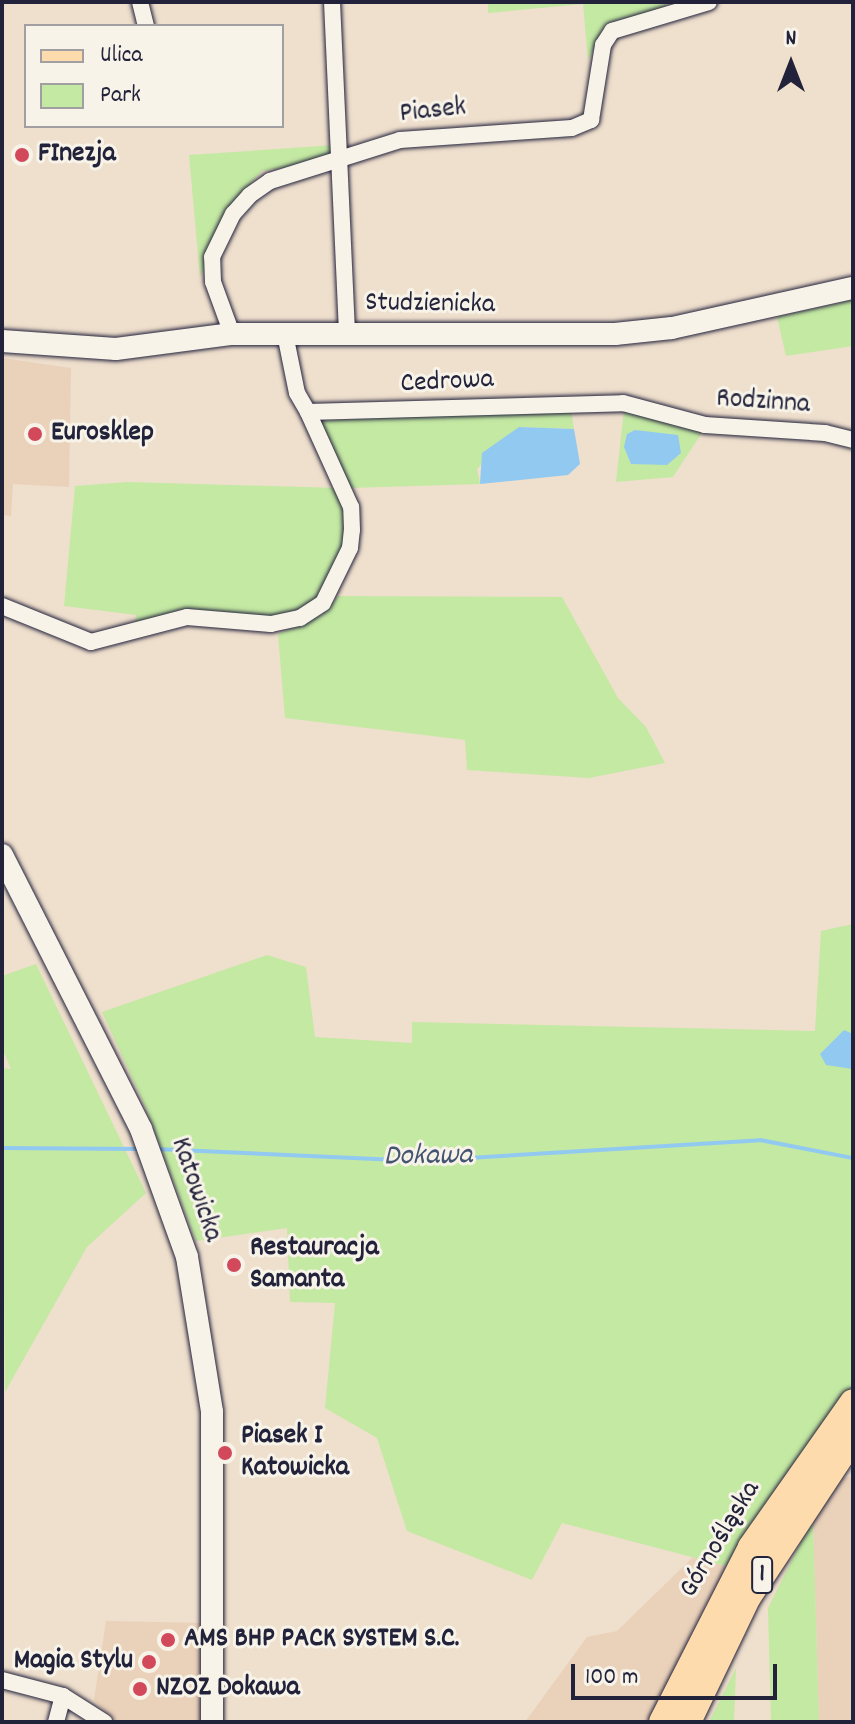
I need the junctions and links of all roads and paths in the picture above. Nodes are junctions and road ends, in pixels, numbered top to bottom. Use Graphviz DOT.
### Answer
graph roads {
  1 [pos="140,2"];
  2 [pos="332,2"];
  3 [pos="709,2"];
  4 [pos="146,24"];
  5 [pos="343,160"];
  6 [pos="853,288"];
  7 [pos="232,334"];
  8 [pos="285,334"];
  9 [pos="347,334"];
  10 [pos="2,341"];
  11 [pos="308,412"];
  12 [pos="670,416"];
  13 [pos="853,440"];
  14 [pos="2,606"];
  15 [pos="2,855"];
  16 [pos="853,1402"];
  17 [pos="853,1438"];
  18 [pos="2,1680"];
  19 [pos="63,1696"];
  20 [pos="56,1722"];
  21 [pos="104,1722"];
  22 [pos="212,1722"];
  23 [pos="662,1722"];
  24 [pos="688,1722"];
  1 -- 4 [label="street"];
  2 -- 5 [label="street"];
  3 -- 5 [label="street, Piasek"];
  5 -- 7 [label="street, Piasek"];
  5 -- 9 [label="street"];
  6 -- 9 [label="street, Studzienicka"];
  7 -- 8 [label="street, Studzienicka"];
  7 -- 10 [label="street, Studzienicka"];
  8 -- 9 [label="street, Studzienicka"];
  8 -- 11 [label="street"];
  11 -- 12 [label="street, Cedrowa"];
  11 -- 14 [label="street"];
  12 -- 13 [label="street, Rodzinna"];
  15 -- 22 [label="street, Katowicka"];
  16 -- 23 [label="main road, Górnośląska / 1"];
  17 -- 24 [label="main road, Górnośląska / 1"];
  18 -- 19 [label="street"];
  19 -- 20 [label="street"];
  19 -- 21 [label="street"];
}
